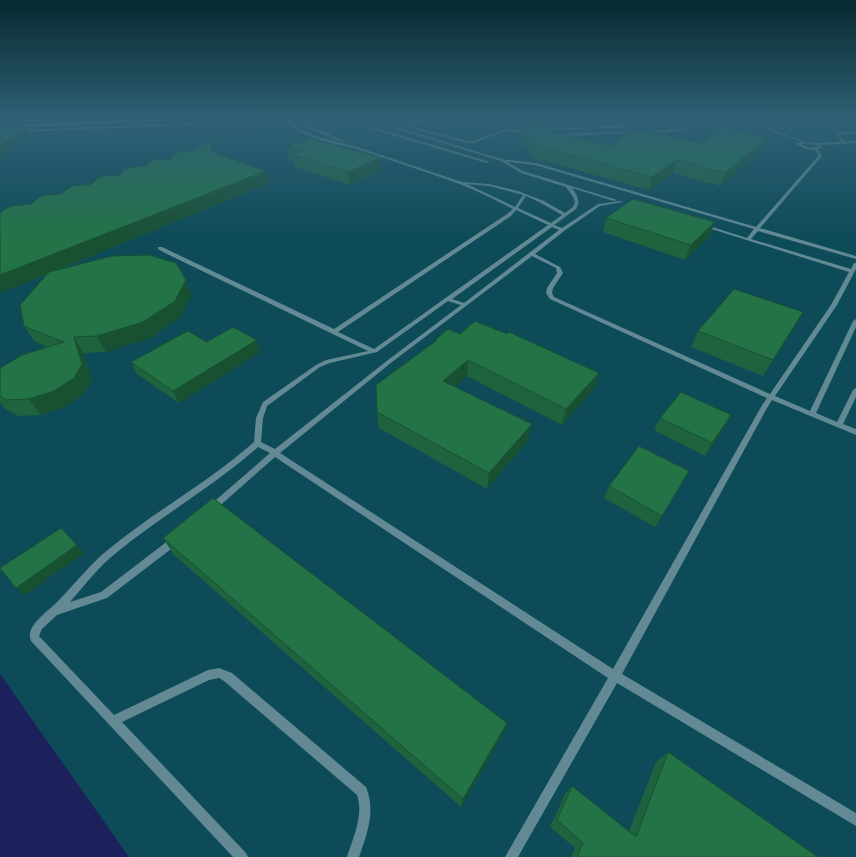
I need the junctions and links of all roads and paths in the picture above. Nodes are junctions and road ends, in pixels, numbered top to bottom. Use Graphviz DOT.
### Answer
graph roads {
  1 [pos="390,159"];
  2 [pos="477,159"];
  3 [pos="498,159"];
  4 [pos="818,159"];
  5 [pos="501,160"];
  6 [pos="488,162"];
  7 [pos="461,183"];
  8 [pos="568,186"];
  9 [pos="525,195"];
  10 [pos="621,202"];
  11 [pos="628,204"];
  12 [pos="516,208"];
  13 [pos="564,215"];
  14 [pos="552,224"];
  15 [pos="697,224"];
  16 [pos="756,229"];
  17 [pos="562,230"];
  18 [pos="748,239"];
  19 [pos="160,248"];
  20 [pos="532,254"];
  21 [pos="856,258"];
  22 [pos="856,264"];
  23 [pos="852,271"];
  24 [pos="448,299"];
  25 [pos="465,305"];
  26 [pos="856,321"];
  27 [pos="336,331"];
  28 [pos="375,351"];
  29 [pos="856,390"];
  30 [pos="771,396"];
  31 [pos="812,414"];
  32 [pos="839,425"];
  33 [pos="856,432"];
  34 [pos="257,442"];
  35 [pos="275,453"];
  36 [pos="203,516"];
  37 [pos="185,532"];
  38 [pos="56,611"];
  39 [pos="615,676"];
  40 [pos="113,721"];
  41 [pos="856,820"];
  42 [pos="242,857"];
  43 [pos="354,857"];
  44 [pos="511,857"];
  1 -- 7 [label="lane"];
  2 -- 6 [label="lane"];
  3 -- 5 [label="lane"];
  4 -- 16 [label="lane"];
  5 -- 8 [label="lane"];
  5 -- 16 [label="lane"];
  7 -- 9 [label="lane"];
  7 -- 12 [label="lane"];
  8 -- 10 [label="lane"];
  8 -- 13 [label="lane"];
  9 -- 12 [label="lane"];
  9 -- 13 [label="lane"];
  10 -- 11 [label="lane"];
  10 -- 17 [label="lane"];
  12 -- 14 [label="lane"];
  12 -- 27 [label="lane"];
  13 -- 14 [label="lane"];
  14 -- 17 [label="lane"];
  14 -- 24 [label="lane"];
  15 -- 18 [label="lane"];
  16 -- 18 [label="lane"];
  16 -- 21 [label="lane"];
  17 -- 20 [label="lane"];
  18 -- 23 [label="lane"];
  19 -- 27 [label="lane"];
  20 -- 25 [label="lane"];
  20 -- 30 [label="lane"];
  22 -- 23 [label="lane"];
  23 -- 30 [label="lane"];
  24 -- 25 [label="lane"];
  24 -- 28 [label="lane"];
  25 -- 35 [label="lane"];
  26 -- 31 [label="lane"];
  27 -- 28 [label="lane"];
  28 -- 34 [label="lane"];
  29 -- 32 [label="lane"];
  30 -- 31 [label="lane"];
  30 -- 39 [label="lane"];
  31 -- 32 [label="lane"];
  32 -- 33 [label="lane"];
  34 -- 35 [label="lane"];
  34 -- 38 [label="lane"];
  35 -- 36 [label="lane"];
  35 -- 39 [label="lane"];
  37 -- 38 [label="lane"];
  38 -- 40 [label="lane"];
  39 -- 41 [label="lane"];
  39 -- 44 [label="lane"];
  40 -- 42 [label="lane"];
  40 -- 43 [label="lane"];
}
